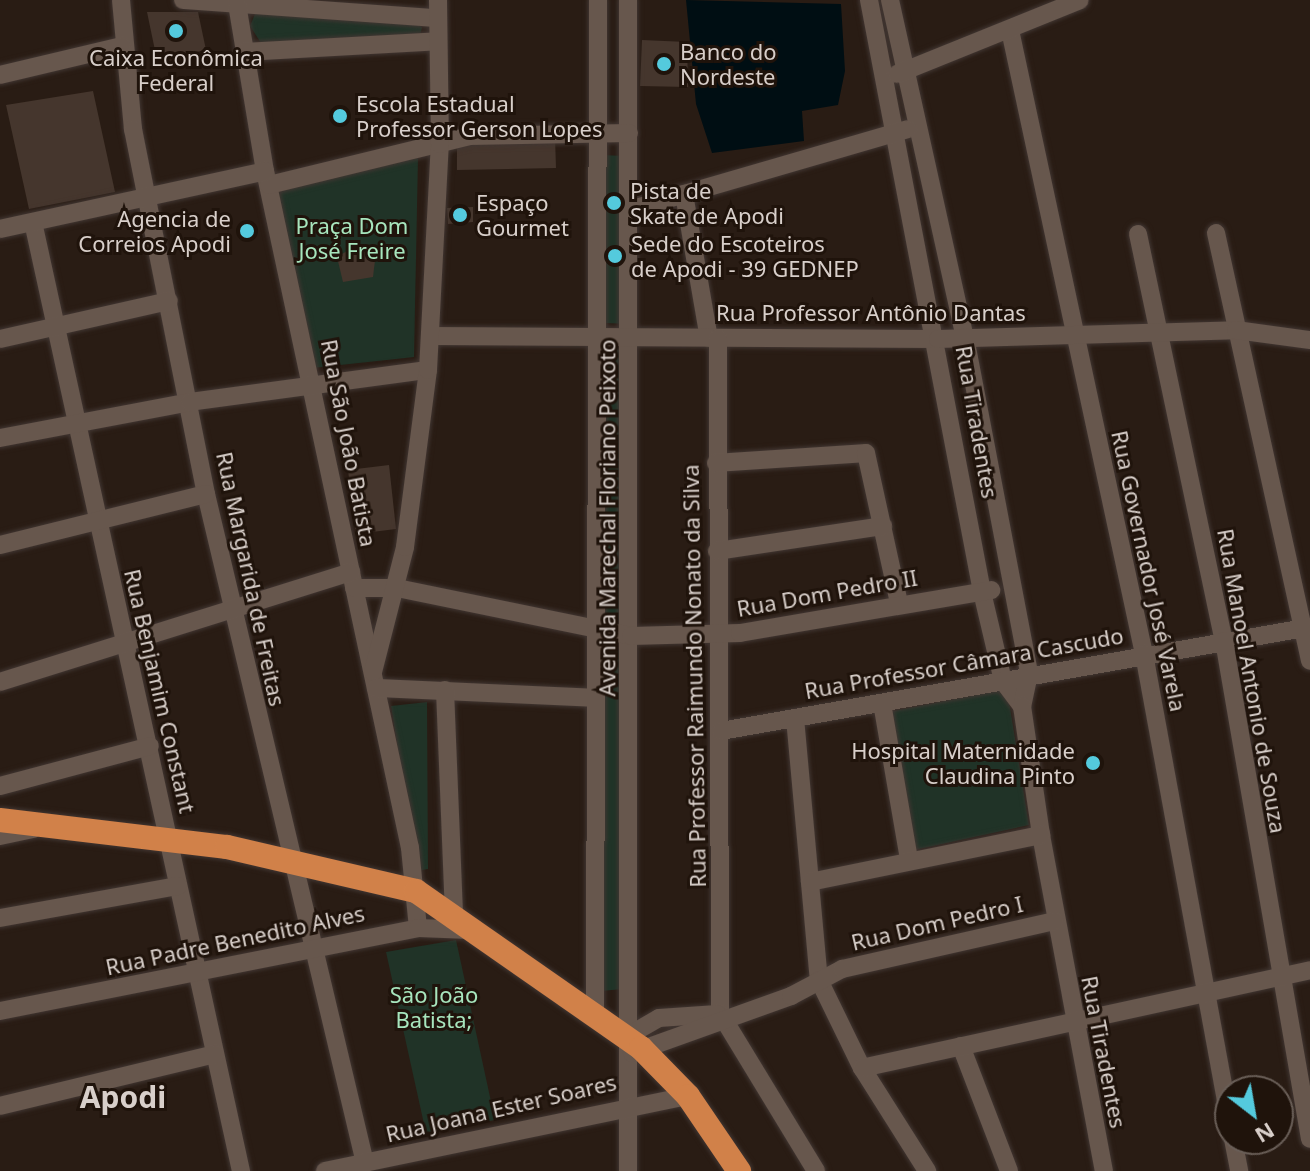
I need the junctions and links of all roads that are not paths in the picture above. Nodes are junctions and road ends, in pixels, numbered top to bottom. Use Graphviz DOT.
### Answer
graph roads {
  1 [pos="121,0"];
  2 [pos="183,0"];
  3 [pos="598,0"];
  4 [pos="628,0"];
  5 [pos="869,0"];
  6 [pos="890,0"];
  7 [pos="1080,0"];
  8 [pos="292,2"];
  9 [pos="237,4"];
  10 [pos="437,9"];
  11 [pos="1010,30"];
  12 [pos="438,41"];
  13 [pos="122,46"];
  14 [pos="244,52"];
  15 [pos="907,70"];
  16 [pos="0,75"];
  17 [pos="888,78"];
  18 [pos="918,127"];
  19 [pos="899,132"];
  20 [pos="629,133"];
  21 [pos="599,134"];
  22 [pos="440,144"];
  23 [pos="267,178"];
  24 [pos="147,191"];
  25 [pos="684,194"];
  26 [pos="633,209"];
  27 [pos="33,222"];
  28 [pos="0,229"];
  29 [pos="1216,233"];
  30 [pos="1138,234"];
  31 [pos="169,301"];
  32 [pos="57,327"];
  33 [pos="1236,330"];
  34 [pos="1159,334"];
  35 [pos="431,336"];
  36 [pos="597,336"];
  37 [pos="631,336"];
  38 [pos="1073,336"];
  39 [pos="965,337"];
  40 [pos="713,338"];
  41 [pos="0,339"];
  42 [pos="938,339"];
  43 [pos="1310,340"];
  44 [pos="428,370"];
  45 [pos="314,383"];
  46 [pos="190,402"];
  47 [pos="77,423"];
  48 [pos="0,438"];
  49 [pos="716,463"];
  50 [pos="989,481"];
  51 [pos="964,488"];
  52 [pos="206,494"];
  53 [pos="97,519"];
  54 [pos="883,526"];
  55 [pos="42,530"];
  56 [pos="0,538"];
  57 [pos="0,545"];
  58 [pos="717,551"];
  59 [pos="352,580"];
  60 [pos="1009,586"];
  61 [pos="397,588"];
  62 [pos="982,592"];
  63 [pos="899,603"];
  64 [pos="232,613"];
  65 [pos="594,627"];
  66 [pos="1307,628"];
  67 [pos="631,636"];
  68 [pos="721,636"];
  69 [pos="1224,641"];
  70 [pos="125,644"];
  71 [pos="1144,654"];
  72 [pos="1310,661"];
  73 [pos="1029,674"];
  74 [pos="375,680"];
  75 [pos="1003,681"];
  76 [pos="0,682"];
  77 [pos="445,690"];
  78 [pos="595,698"];
  79 [pos="882,703"];
  80 [pos="1022,706"];
  81 [pos="795,718"];
  82 [pos="721,731"];
  83 [pos="150,746"];
  84 [pos="0,786"];
  85 [pos="0,820"];
  86 [pos="49,825"];
  87 [pos="1041,835"];
  88 [pos="0,836"];
  89 [pos="168,837"];
  90 [pos="290,859"];
  91 [pos="909,859"];
  92 [pos="810,882"];
  93 [pos="178,886"];
  94 [pos="416,891"];
  95 [pos="454,911"];
  96 [pos="0,918"];
  97 [pos="1055,921"];
  98 [pos="418,928"];
  99 [pos="481,932"];
  100 [pos="314,946"];
  101 [pos="1310,970"];
  102 [pos="199,976"];
  103 [pos="1279,977"];
  104 [pos="819,980"];
  105 [pos="1204,991"];
  106 [pos="0,1011"];
  107 [pos="595,1015"];
  108 [pos="721,1017"];
  109 [pos="1071,1021"];
  110 [pos="961,1046"];
  111 [pos="631,1047"];
  112 [pos="215,1054"];
  113 [pos="862,1068"];
  114 [pos="1220,1075"];
  115 [pos="688,1096"];
  116 [pos="628,1104"];
  117 [pos="0,1106"];
  118 [pos="1310,1139"];
  119 [pos="365,1163"];
  120 [pos="241,1171"];
  121 [pos="325,1171"];
  122 [pos="628,1171"];
  123 [pos="739,1171"];
  124 [pos="816,1171"];
  125 [pos="927,1171"];
  126 [pos="1009,1171"];
  127 [pos="1104,1171"];
  1 -- 13 [label="street, Rua Margarida de Freitas"];
  2 -- 9 [label="street"];
  3 -- 21 [label="street, Avenida Marechal Floriano Peixoto"];
  4 -- 20 [label="street, Avenida Marechal Floriano Peixoto"];
  5 -- 17 [label="street, Rua Tiradentes"];
  6 -- 15 [label="street, Rua Tiradentes"];
  7 -- 11 [label="street"];
  8 -- 9 [label="street"];
  8 -- 10 [label="street"];
  9 -- 14 [label="street, Rua São João Batista"];
  10 -- 12 [label="street"];
  11 -- 15 [label="street"];
  11 -- 38 [label="street, Rua Governador José Varela"];
  12 -- 14 [label="street"];
  12 -- 22 [label="street"];
  13 -- 16 [label="street"];
  13 -- 24 [label="street, Rua Margarida de Freitas"];
  14 -- 23 [label="street, Rua São João Batista"];
  15 -- 17 [label="street"];
  15 -- 18 [label="street, Rua Tiradentes"];
  17 -- 19 [label="street, Rua Tiradentes"];
  18 -- 19 [label="street"];
  18 -- 39 [label="street, Rua Tiradentes"];
  19 -- 25 [label="street"];
  19 -- 42 [label="street, Rua Tiradentes"];
  20 -- 21 [label="street"];
  20 -- 26 [label="street, Avenida Marechal Floriano Peixoto"];
  21 -- 22 [label="street"];
  21 -- 36 [label="street, Avenida Marechal Floriano Peixoto"];
  22 -- 23 [label="street"];
  22 -- 35 [label="street"];
  23 -- 24 [label="street"];
  23 -- 45 [label="street, Rua São João Batista"];
  24 -- 27 [label="street"];
  24 -- 31 [label="street, Rua Margarida de Freitas"];
  25 -- 26 [label="street"];
  25 -- 40 [label="street, Rua Professor Raimundo Nonato da Silva"];
  26 -- 37 [label="street, Avenida Marechal Floriano Peixoto"];
  27 -- 28 [label="street"];
  27 -- 32 [label="street, Rua Benjamim Constant"];
  29 -- 33 [label="street"];
  30 -- 34 [label="street, Rua Manoel Antonio de Souza"];
  31 -- 32 [label="street"];
  31 -- 46 [label="street, Rua Margarida de Freitas"];
  32 -- 41 [label="street"];
  32 -- 47 [label="street, Rua Benjamim Constant"];
  33 -- 34 [label="street, Rua Professor Antônio Dantas"];
  33 -- 43 [label="street, Rua Professor Antônio Dantas"];
  33 -- 66 [label="street"];
  34 -- 38 [label="street, Rua Professor Antônio Dantas"];
  34 -- 69 [label="street, Rua Manoel Antonio de Souza"];
  35 -- 36 [label="street, Rua Professor Antônio Dantas"];
  35 -- 44 [label="street"];
  36 -- 37 [label="street, Rua Professor Antônio Dantas"];
  36 -- 65 [label="street, Avenida Marechal Floriano Peixoto"];
  37 -- 40 [label="street, Rua Professor Antônio Dantas"];
  37 -- 67 [label="street, Avenida Marechal Floriano Peixoto"];
  38 -- 39 [label="street, Rua Professor Antônio Dantas"];
  38 -- 71 [label="street, Rua Governador José Varela"];
  39 -- 42 [label="street, Rua Professor Antônio Dantas"];
  39 -- 50 [label="street, Rua Tiradentes"];
  40 -- 42 [label="street, Rua Professor Antônio Dantas"];
  40 -- 49 [label="street, Rua Professor Raimundo Nonato da Silva"];
  42 -- 51 [label="street, Rua Tiradentes"];
  44 -- 45 [label="street"];
  44 -- 61 [label="street"];
  45 -- 46 [label="street"];
  45 -- 59 [label="street, Rua São João Batista"];
  46 -- 47 [label="street"];
  46 -- 52 [label="street, Rua Margarida de Freitas"];
  47 -- 48 [label="street"];
  47 -- 53 [label="street, Rua Benjamim Constant"];
  49 -- 54 [label="street"];
  49 -- 58 [label="street, Rua Professor Raimundo Nonato da Silva"];
  50 -- 51 [label="street"];
  50 -- 60 [label="street, Rua Tiradentes"];
  51 -- 62 [label="street, Rua Tiradentes"];
  52 -- 53 [label="street"];
  52 -- 64 [label="street, Rua Margarida de Freitas"];
  53 -- 55 [label="street"];
  53 -- 70 [label="street, Rua Benjamim Constant"];
  54 -- 58 [label="street"];
  54 -- 63 [label="street"];
  55 -- 56 [label="street"];
  55 -- 57 [label="street"];
  58 -- 68 [label="street, Rua Professor Raimundo Nonato da Silva"];
  59 -- 61 [label="street, Rua Dom Pedro II"];
  59 -- 64 [label="street, Rua Dom Pedro II"];
  59 -- 74 [label="street, Rua São João Batista"];
  60 -- 62 [label="street, Rua Dom Pedro II"];
  60 -- 73 [label="street, Rua Tiradentes"];
  61 -- 65 [label="street, Rua Dom Pedro II"];
  61 -- 74 [label="street"];
  62 -- 63 [label="street, Rua Dom Pedro II"];
  62 -- 75 [label="street, Rua Tiradentes"];
  63 -- 68 [label="street, Rua Dom Pedro II"];
  64 -- 70 [label="street, Rua Dom Pedro II"];
  64 -- 90 [label="street, Rua Margarida de Freitas"];
  65 -- 67 [label="street, Rua Dom Pedro II"];
  65 -- 78 [label="street, Avenida Marechal Floriano Peixoto"];
  66 -- 69 [label="street, Rua Professor Câmara Cascudo"];
  66 -- 72 [label="street"];
  67 -- 68 [label="street, Rua Dom Pedro II"];
  67 -- 111 [label="street, Avenida Marechal Floriano Peixoto"];
  68 -- 82 [label="street, Rua Professor Raimundo Nonato da Silva"];
  69 -- 71 [label="street, Rua Professor Câmara Cascudo"];
  69 -- 103 [label="street, Rua Manoel Antonio de Souza"];
  70 -- 76 [label="street, Rua Dom Pedro II"];
  70 -- 83 [label="street, Rua Benjamim Constant"];
  71 -- 73 [label="street, Rua Professor Câmara Cascudo"];
  71 -- 105 [label="street, Rua Governador José Varela"];
  73 -- 75 [label="street, Rua Professor Câmara Cascudo"];
  73 -- 80 [label="street, Rua Tiradentes"];
  74 -- 77 [label="street"];
  74 -- 94 [label="street, Rua São João Batista"];
  75 -- 79 [label="street, Rua Professor Câmara Cascudo"];
  75 -- 80 [label="street, Rua Tiradentes"];
  77 -- 78 [label="street"];
  77 -- 95 [label="street"];
  78 -- 107 [label="street, Avenida Marechal Floriano Peixoto"];
  79 -- 81 [label="street, Rua Professor Câmara Cascudo"];
  79 -- 91 [label="street"];
  80 -- 87 [label="street, Rua Tiradentes"];
  81 -- 82 [label="street, Rua Professor Câmara Cascudo"];
  81 -- 92 [label="street"];
  82 -- 108 [label="street, Rua Professor Raimundo Nonato da Silva"];
  83 -- 84 [label="street"];
  83 -- 89 [label="street, Rua Benjamim Constant"];
  85 -- 86 [label="highway"];
  86 -- 88 [label="street"];
  86 -- 89 [label="highway"];
  87 -- 91 [label="street"];
  87 -- 97 [label="street, Rua Tiradentes"];
  89 -- 90 [label="highway"];
  89 -- 93 [label="street, Rua Benjamim Constant"];
  90 -- 94 [label="highway"];
  90 -- 100 [label="street, Rua Margarida de Freitas"];
  91 -- 92 [label="street"];
  92 -- 104 [label="street"];
  93 -- 96 [label="street"];
  93 -- 102 [label="street, Rua Benjamim Constant"];
  94 -- 95 [label="highway"];
  94 -- 98 [label="street, Rua São João Batista"];
  95 -- 99 [label="highway"];
  97 -- 104 [label="street, Rua Dom Pedro I"];
  97 -- 109 [label="street, Rua Tiradentes"];
  98 -- 99 [label="street, Rua Padre Benedito Alves"];
  98 -- 100 [label="street, Rua Padre Benedito Alves"];
  99 -- 107 [label="highway"];
  100 -- 102 [label="street, Rua Padre Benedito Alves"];
  100 -- 119 [label="street, Rua Margarida de Freitas"];
  101 -- 103 [label="street"];
  102 -- 106 [label="street, Rua Padre Benedito Alves"];
  102 -- 112 [label="street, Rua Benjamim Constant"];
  103 -- 105 [label="street"];
  103 -- 118 [label="street, Rua Manoel Antonio de Souza"];
  104 -- 108 [label="street, Rua Dom Pedro I"];
  104 -- 113 [label="street"];
  105 -- 109 [label="street"];
  105 -- 114 [label="street, Rua Governador José Varela"];
  107 -- 111 [label="highway"];
  108 -- 111 [label="street, Rua Dom Pedro I"];
  108 -- 124 [label="street"];
  109 -- 110 [label="street"];
  109 -- 127 [label="street, Rua Tiradentes"];
  110 -- 113 [label="street"];
  110 -- 126 [label="street"];
  111 -- 115 [label="highway"];
  111 -- 116 [label="street, Avenida Marechal Floriano Peixoto"];
  112 -- 117 [label="street"];
  112 -- 120 [label="street, Rua Benjamim Constant"];
  113 -- 125 [label="street"];
  115 -- 116 [label="street, Rua Joana Ester Soares"];
  115 -- 123 [label="highway"];
  116 -- 119 [label="street, Rua Joana Ester Soares"];
  116 -- 122 [label="street, Avenida Marechal Floriano Peixoto"];
  119 -- 121 [label="street, Rua Joana Ester Soares"];
}
